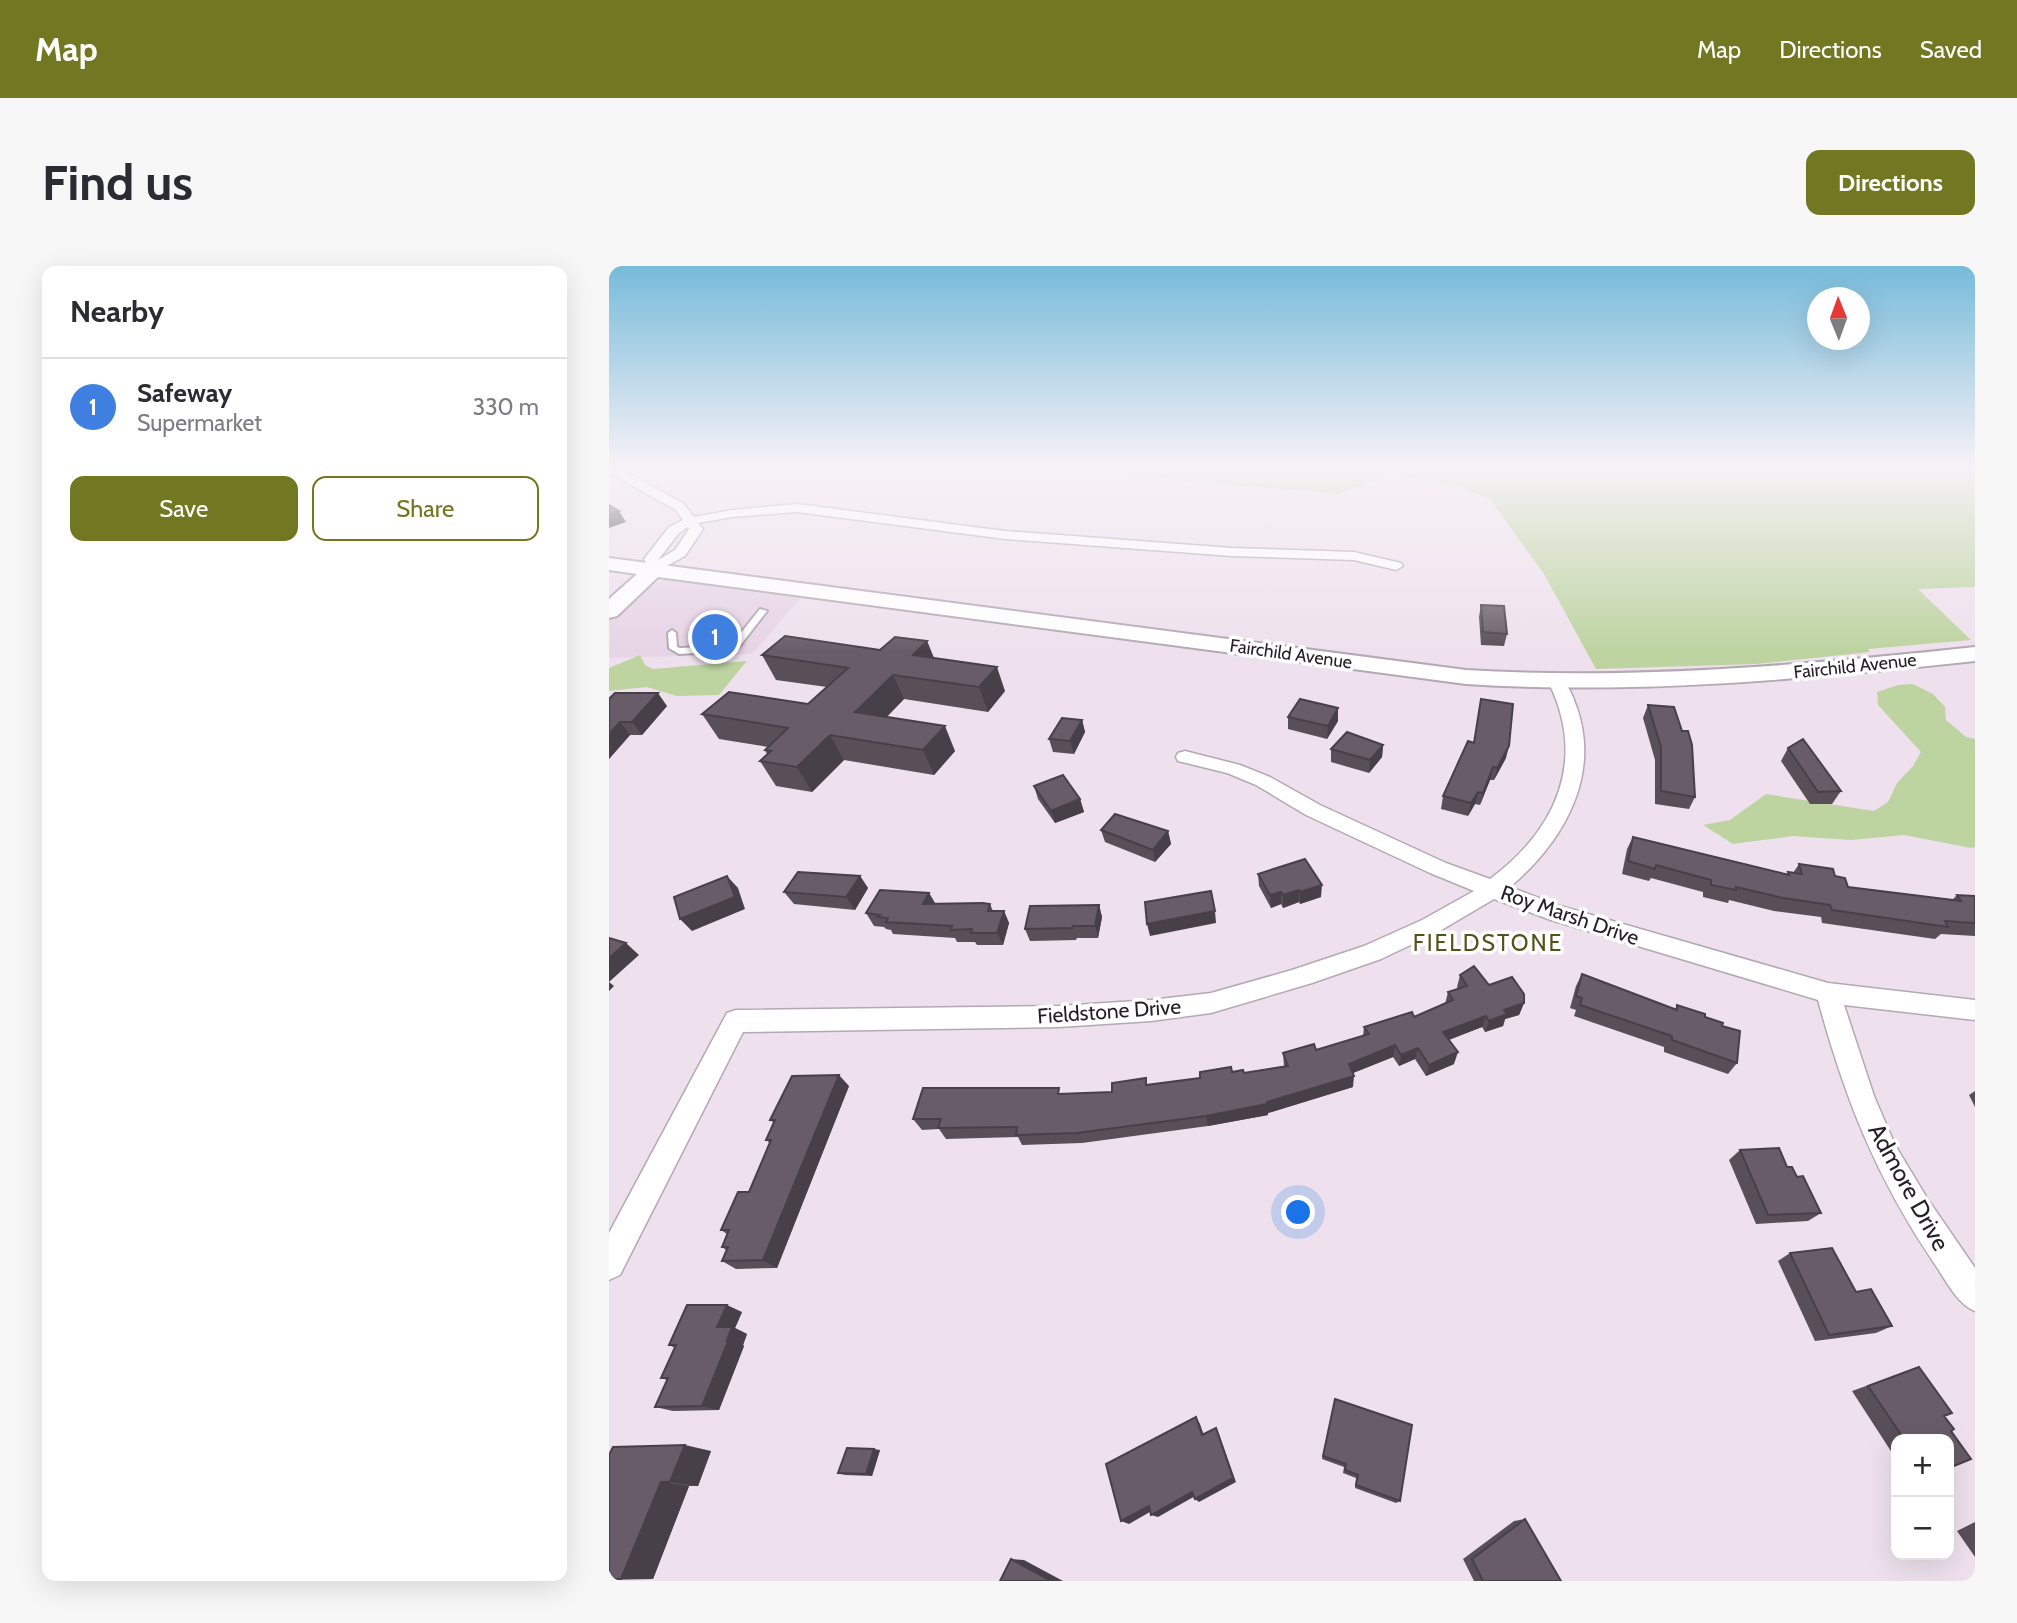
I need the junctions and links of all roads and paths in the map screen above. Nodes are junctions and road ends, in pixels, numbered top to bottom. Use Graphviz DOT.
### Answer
graph roads {
  1 [pos="695,528"];
  2 [pos="954,528"];
  3 [pos="609,564"];
  4 [pos="1395,566"];
  5 [pos="654,569"];
  6 [pos="609,611"];
  7 [pos="763,611"];
  8 [pos="672,633"];
  9 [pos="1975,654"];
  10 [pos="1557,683"];
  11 [pos="1185,757"];
  12 [pos="1491,889"];
  13 [pos="1828,993"];
  14 [pos="1975,1010"];
  15 [pos="609,1264"];
  16 [pos="1975,1295"];
  1 -- 5 [label="street"];
  2 -- 4 [label="street"];
  3 -- 5 [label="main road, Fairchild Avenue"];
  5 -- 6 [label="main road"];
  5 -- 10 [label="main road, Fairchild Avenue"];
  7 -- 8 [label="lane"];
  9 -- 10 [label="main road, Fairchild Avenue"];
  10 -- 12 [label="street, Fieldstone Drive"];
  11 -- 12 [label="street, Roy Marsh Drive"];
  12 -- 13 [label="street, Roy Marsh Drive"];
  12 -- 15 [label="street, Fieldstone Drive"];
  13 -- 14 [label="street, Roy Marsh Drive"];
  13 -- 16 [label="street, Admore Drive"];
}
